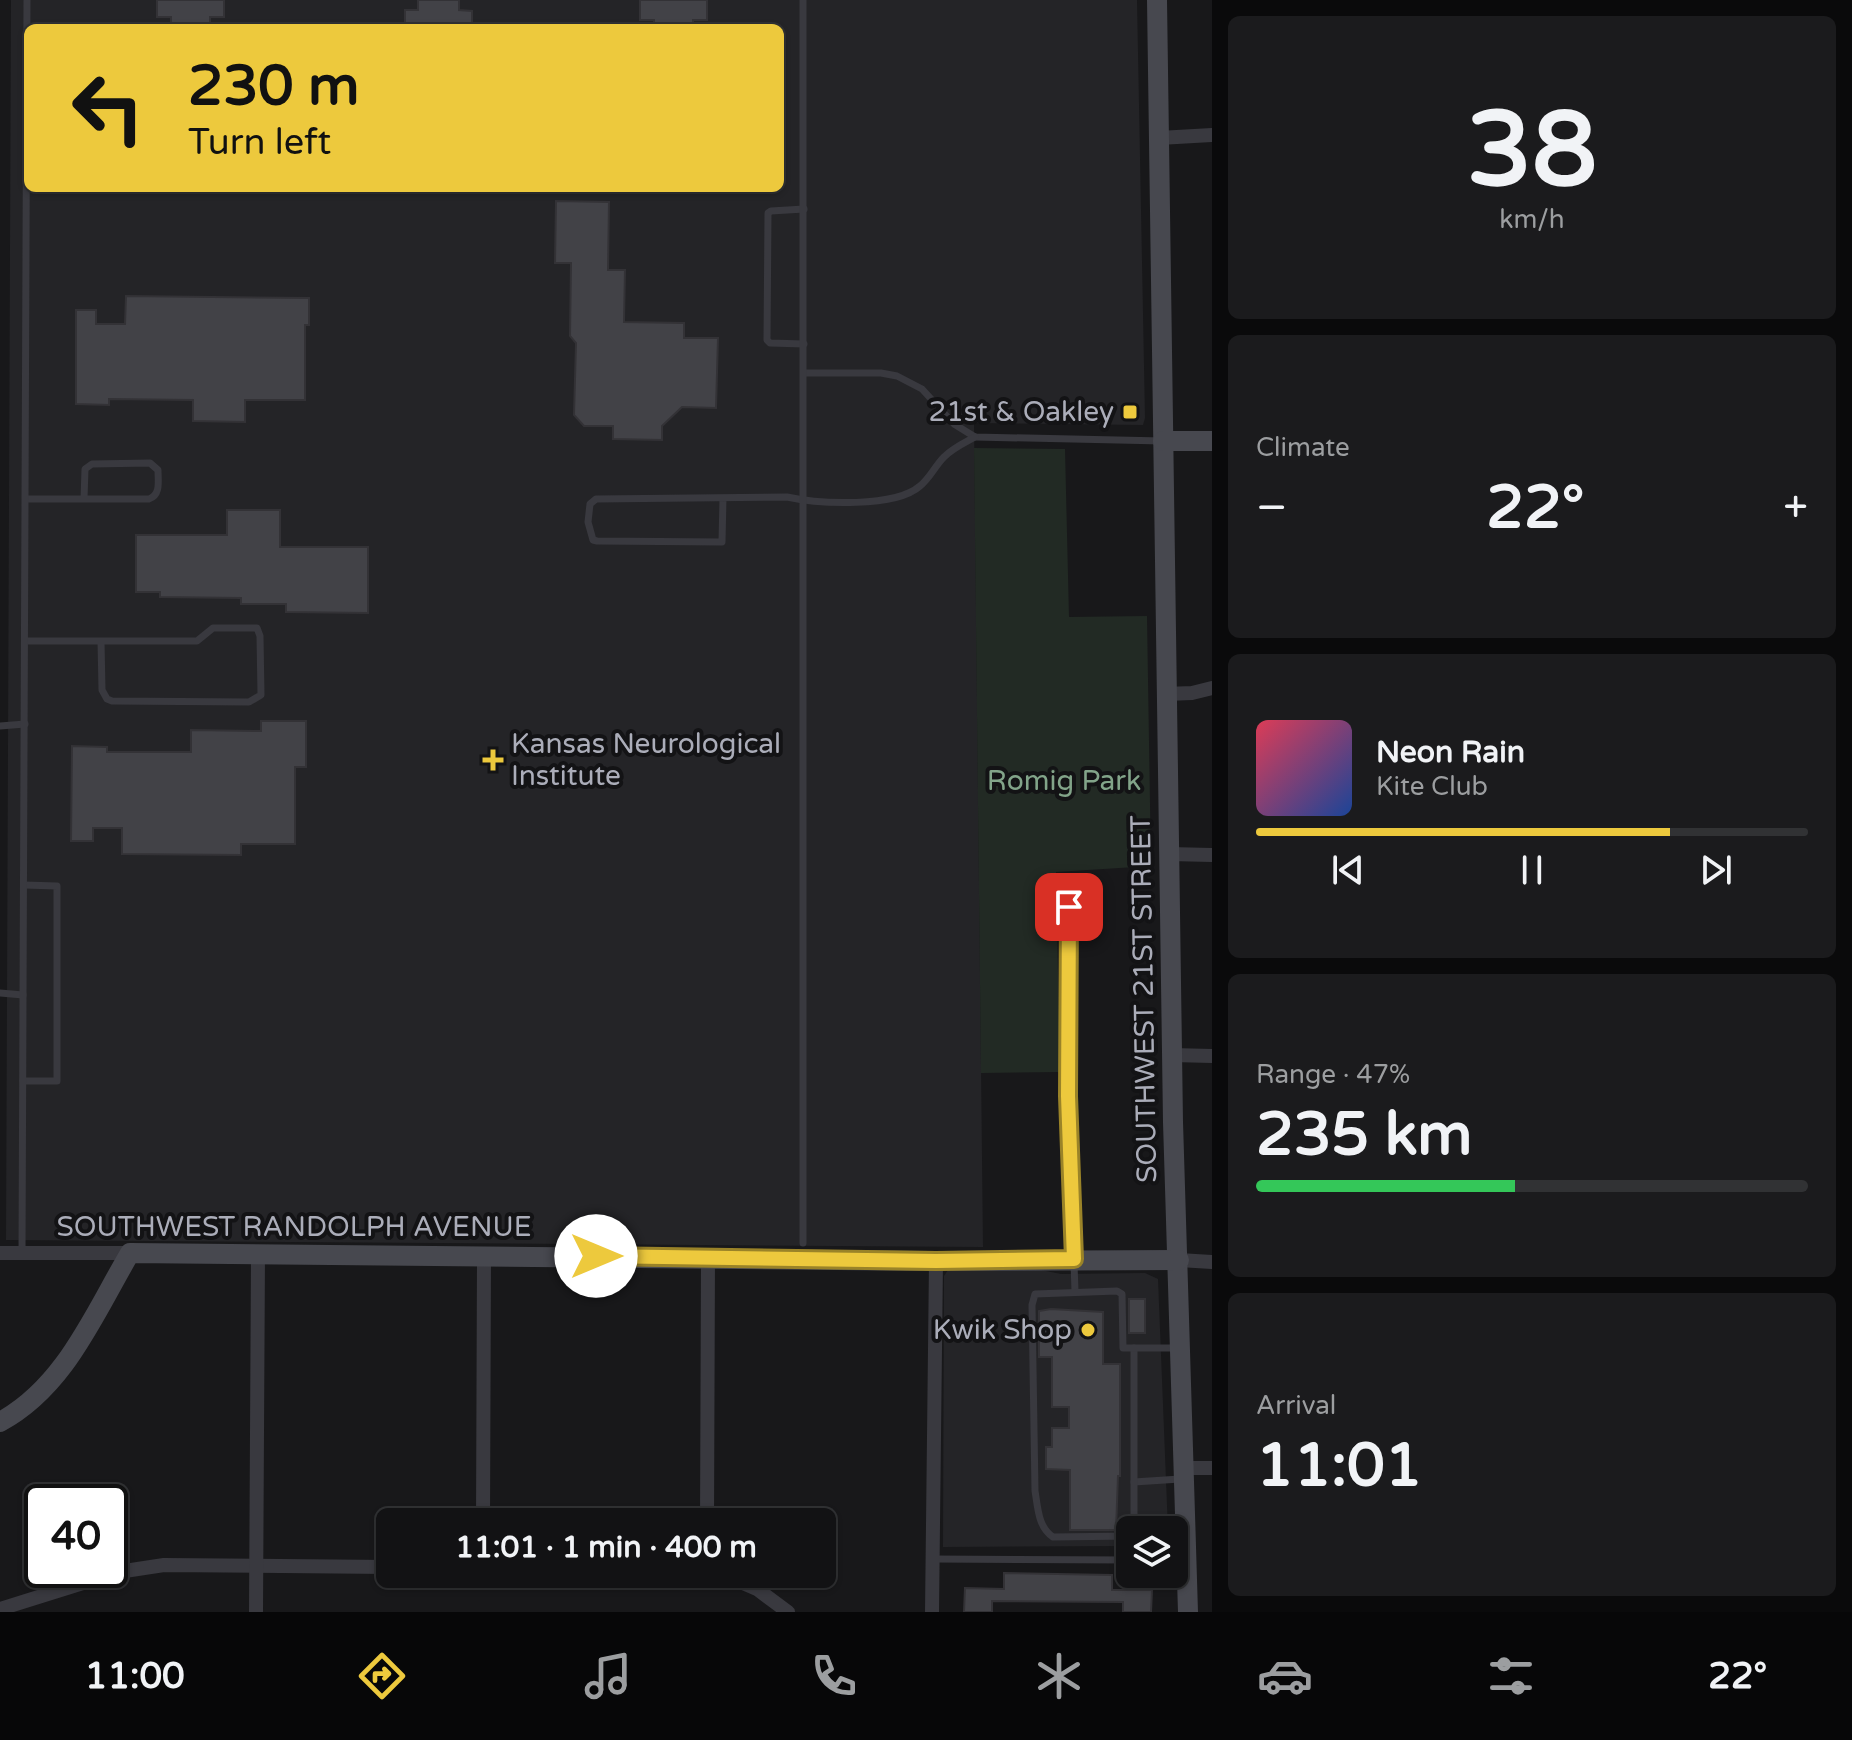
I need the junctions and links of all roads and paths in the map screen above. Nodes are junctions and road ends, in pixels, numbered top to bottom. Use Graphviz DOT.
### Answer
graph roads {
  1 [pos="27,0"];
  2 [pos="803,0"];
  3 [pos="1157,0"];
  4 [pos="27,24"];
  5 [pos="1212,135"];
  6 [pos="1159,138"];
  7 [pos="27,192"];
  8 [pos="804,209"];
  9 [pos="804,344"];
  10 [pos="804,373"];
  11 [pos="975,437"];
  12 [pos="1163,441"];
  13 [pos="1212,441"];
  14 [pos="723,498"];
  15 [pos="26,499"];
  16 [pos="84,499"];
  17 [pos="804,501"];
  18 [pos="25,641"];
  19 [pos="101,641"];
  20 [pos="1212,688"];
  21 [pos="1166,694"];
  22 [pos="25,724"];
  23 [pos="0,726"];
  24 [pos="1169,854"];
  25 [pos="1212,855"];
  26 [pos="24,885"];
  27 [pos="1069,907"];
  28 [pos="0,993"];
  29 [pos="23,995"];
  30 [pos="1172,1055"];
  31 [pos="1212,1056"];
  32 [pos="23,1081"];
  33 [pos="803,1243"];
  34 [pos="0,1253"];
  35 [pos="22,1253"];
  36 [pos="130,1253"];
  37 [pos="258,1254"];
  38 [pos="484,1256"];
  39 [pos="708,1257"];
  40 [pos="1074,1259"];
  41 [pos="1179,1260"];
  42 [pos="936,1261"];
  43 [pos="1212,1262"];
  44 [pos="1075,1291"];
  45 [pos="1134,1348"];
  46 [pos="1182,1348"];
  47 [pos="0,1422"];
  48 [pos="1212,1468"];
  49 [pos="1185,1473"];
  50 [pos="1134,1482"];
  51 [pos="483,1508"];
  52 [pos="707,1508"];
  53 [pos="1134,1516"];
  54 [pos="1183,1516"];
  55 [pos="1116,1536"];
  56 [pos="933,1559"];
  57 [pos="1116,1560"];
  58 [pos="256,1565"];
  59 [pos="376,1567"];
  60 [pos="755,1588"];
  61 [pos="1184,1588"];
  62 [pos="0,1609"];
  63 [pos="256,1612"];
  64 [pos="788,1612"];
  65 [pos="932,1612"];
  66 [pos="1188,1612"];
  1 -- 4 [label="lane"];
  2 -- 8 [label="lane"];
  3 -- 6 [label="main road, SOUTHWEST 21ST STREET"];
  5 -- 6 [label="street"];
  6 -- 12 [label="main road, SOUTHWEST 21ST STREET"];
  7 -- 15 [label="lane"];
  8 -- 9 [label="lane"];
  8 -- 9 [label="lane"];
  9 -- 10 [label="lane"];
  10 -- 11 [label="lane"];
  10 -- 17 [label="lane"];
  11 -- 12 [label="lane"];
  11 -- 17 [label="lane"];
  12 -- 13 [label="main road"];
  12 -- 21 [label="main road, SOUTHWEST 21ST STREET"];
  14 -- 14 [label="lane"];
  14 -- 17 [label="lane"];
  15 -- 16 [label="lane"];
  15 -- 18 [label="lane"];
  16 -- 16 [label="lane"];
  17 -- 33 [label="lane"];
  18 -- 19 [label="lane"];
  18 -- 22 [label="lane"];
  19 -- 19 [label="lane"];
  20 -- 21 [label="street"];
  21 -- 24 [label="main road, SOUTHWEST 21ST STREET"];
  22 -- 23 [label="lane"];
  22 -- 26 [label="lane"];
  24 -- 25 [label="street"];
  24 -- 30 [label="main road, SOUTHWEST 21ST STREET"];
  26 -- 29 [label="lane"];
  26 -- 32 [label="lane"];
  27 -- 40 [label="lane"];
  28 -- 29 [label="lane"];
  29 -- 32 [label="lane"];
  30 -- 31 [label="street"];
  30 -- 41 [label="main road, SOUTHWEST 21ST STREET"];
  32 -- 35 [label="lane"];
  34 -- 35 [label="street, SOUTHWEST RANDOLPH AVENUE"];
  35 -- 36 [label="street, SOUTHWEST RANDOLPH AVENUE"];
  36 -- 37 [label="main road, SOUTHWEST RANDOLPH AVENUE"];
  36 -- 47 [label="main road"];
  37 -- 38 [label="main road, SOUTHWEST RANDOLPH AVENUE"];
  37 -- 58 [label="street"];
  38 -- 39 [label="main road, SOUTHWEST RANDOLPH AVENUE"];
  38 -- 51 [label="street"];
  39 -- 42 [label="main road, SOUTHWEST RANDOLPH AVENUE"];
  39 -- 52 [label="street"];
  40 -- 41 [label="main road, SOUTHWEST RANDOLPH AVENUE"];
  40 -- 42 [label="main road, SOUTHWEST RANDOLPH AVENUE"];
  40 -- 44 [label="lane"];
  41 -- 43 [label="street, SOUTHWEST RANDOLPH AVENUE"];
  41 -- 46 [label="main road, SOUTHWEST 21ST STREET"];
  42 -- 56 [label="street"];
  44 -- 45 [label="lane"];
  44 -- 55 [label="lane"];
  45 -- 46 [label="lane"];
  45 -- 50 [label="lane"];
  46 -- 49 [label="main road, SOUTHWEST 21ST STREET"];
  48 -- 49 [label="street"];
  49 -- 50 [label="lane"];
  49 -- 54 [label="main road, SOUTHWEST 21ST STREET"];
  50 -- 53 [label="lane"];
  56 -- 57 [label="lane"];
  56 -- 65 [label="street"];
  58 -- 59 [label="street"];
  58 -- 62 [label="street"];
  58 -- 63 [label="street"];
  60 -- 64 [label="street"];
  61 -- 66 [label="main road, SOUTHWEST 21ST STREET"];
}
